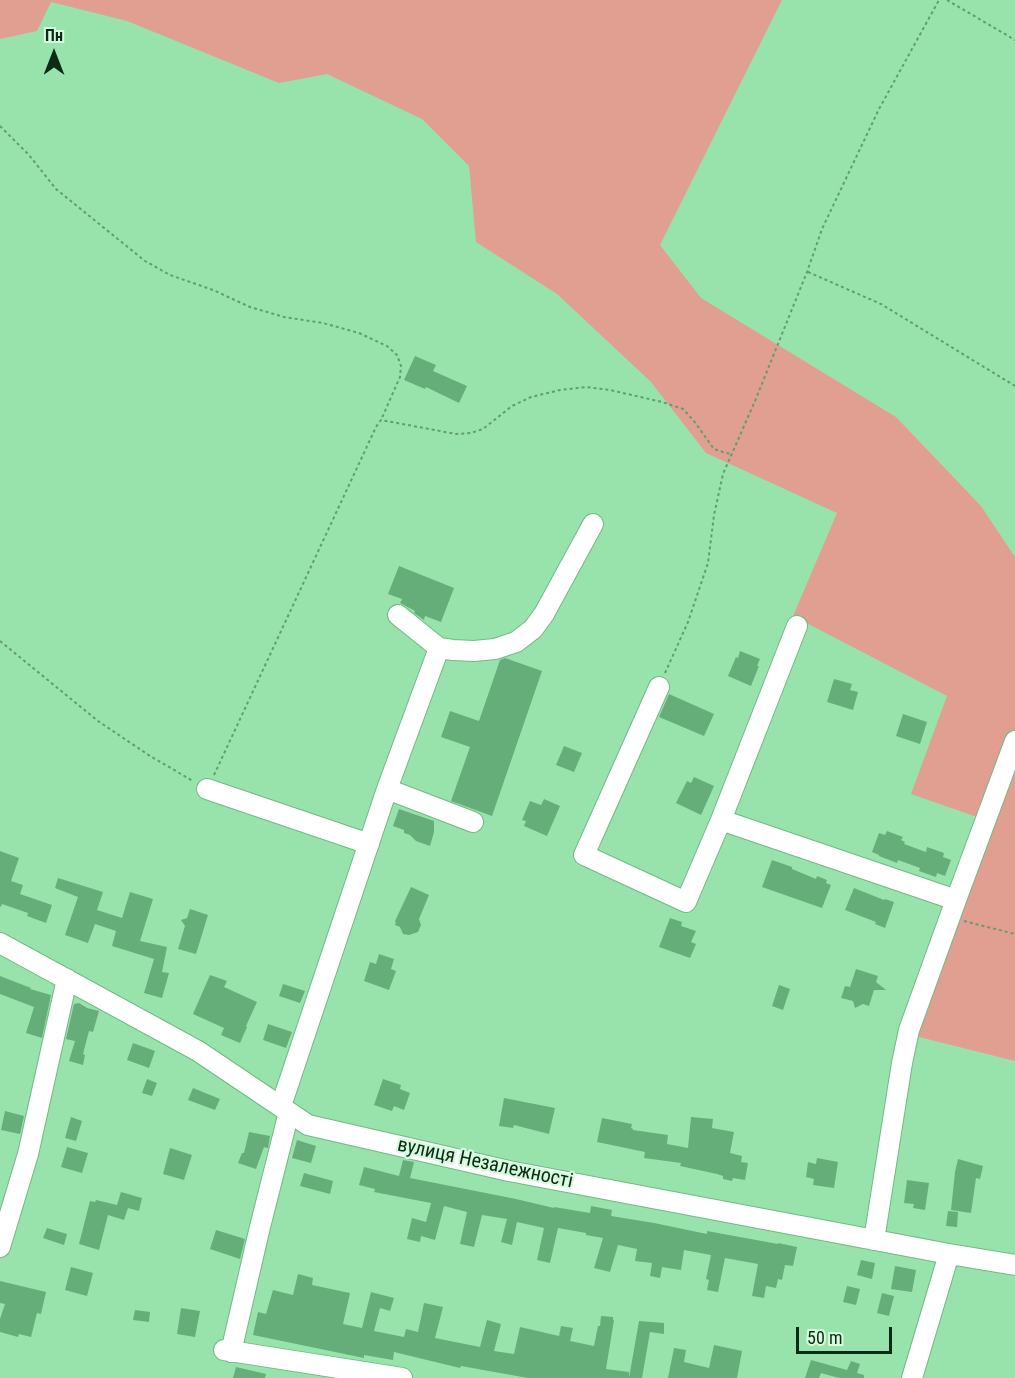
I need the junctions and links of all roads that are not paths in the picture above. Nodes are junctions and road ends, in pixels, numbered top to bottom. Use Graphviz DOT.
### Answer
graph roads {
  1 [pos="593,524"];
  2 [pos="398,615"];
  3 [pos="796,626"];
  4 [pos="439,648"];
  5 [pos="659,687"];
  6 [pos="1015,741"];
  7 [pos="207,789"];
  8 [pos="387,789"];
  9 [pos="721,820"];
  10 [pos="473,822"];
  11 [pos="369,844"];
  12 [pos="953,908"];
  13 [pos="0,943"];
  14 [pos="67,979"];
  15 [pos="285,1109"];
  16 [pos="874,1240"];
  17 [pos="0,1247"];
  18 [pos="949,1254"];
  19 [pos="1015,1265"];
  20 [pos="402,1378"];
  21 [pos="912,1378"];
  1 -- 4 [label="street"];
  2 -- 4 [label="street"];
  3 -- 9 [label="street"];
  4 -- 8 [label="street"];
  5 -- 9 [label="street"];
  6 -- 12 [label="street"];
  7 -- 11 [label="street"];
  8 -- 10 [label="street"];
  8 -- 11 [label="street"];
  9 -- 12 [label="street"];
  11 -- 15 [label="street"];
  12 -- 16 [label="street"];
  13 -- 14 [label="street, вулиця Незалежності"];
  14 -- 15 [label="street, вулиця Незалежності"];
  14 -- 17 [label="street"];
  15 -- 16 [label="street, вулиця Незалежності"];
  15 -- 20 [label="street"];
  16 -- 18 [label="street, вулиця Незалежності"];
  18 -- 19 [label="street, вулиця Незалежності"];
  18 -- 21 [label="street"];
}
